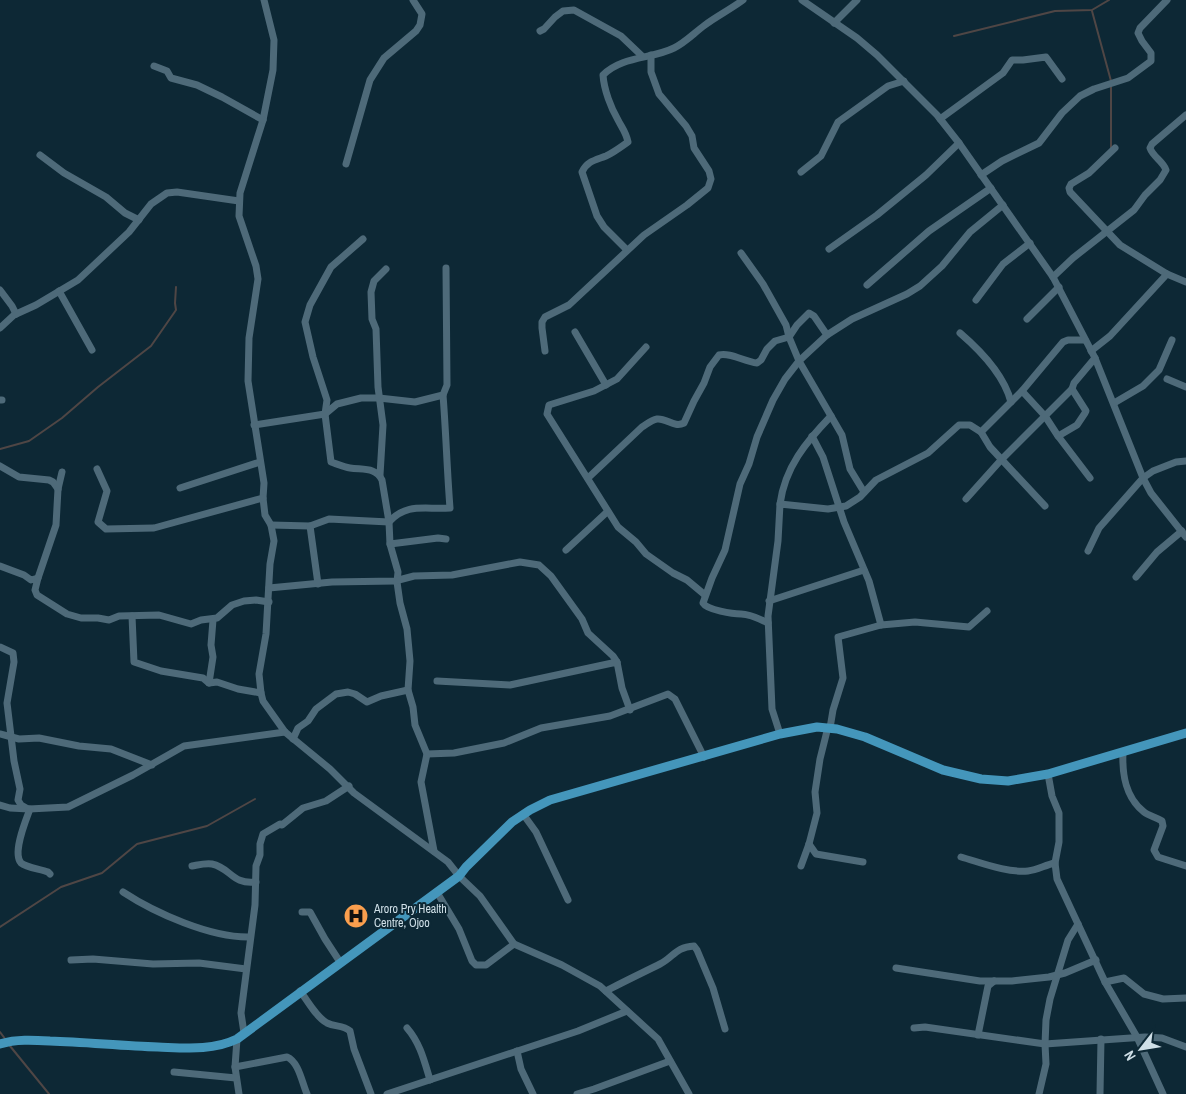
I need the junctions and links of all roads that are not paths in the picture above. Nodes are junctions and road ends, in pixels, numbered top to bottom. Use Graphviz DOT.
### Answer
graph roads {
  1 [pos="264,0"];
  2 [pos="413,0"];
  3 [pos="743,0"];
  4 [pos="802,0"];
  5 [pos="856,0"];
  6 [pos="1167,0"];
  7 [pos="834,23"];
  8 [pos="540,31"];
  9 [pos="651,55"];
  10 [pos="642,56"];
  11 [pos="154,66"];
  12 [pos="1062,79"];
  13 [pos="904,81"];
  14 [pos="1186,115"];
  15 [pos="940,119"];
  16 [pos="264,120"];
  17 [pos="959,143"];
  18 [pos="1115,148"];
  19 [pos="40,155"];
  20 [pos="346,164"];
  21 [pos="801,172"];
  22 [pos="981,175"];
  23 [pos="991,188"];
  24 [pos="239,201"];
  25 [pos="1003,205"];
  26 [pos="139,220"];
  27 [pos="1108,232"];
  28 [pos="363,239"];
  29 [pos="1030,243"];
  30 [pos="829,249"];
  31 [pos="627,250"];
  32 [pos="741,253"];
  33 [pos="446,268"];
  34 [pos="386,269"];
  35 [pos="1167,274"];
  36 [pos="1053,277"];
  37 [pos="1186,282"];
  38 [pos="867,285"];
  39 [pos="1059,287"];
  40 [pos="0,290"];
  41 [pos="59,291"];
  42 [pos="976,300"];
  43 [pos="16,314"];
  44 [pos="1027,319"];
  45 [pos="0,328"];
  46 [pos="575,332"];
  47 [pos="960,333"];
  48 [pos="826,335"];
  49 [pos="789,337"];
  50 [pos="1085,340"];
  51 [pos="1172,340"];
  52 [pos="646,347"];
  53 [pos="92,350"];
  54 [pos="1091,350"];
  55 [pos="545,351"];
  56 [pos="1095,358"];
  57 [pos="799,361"];
  58 [pos="1167,380"];
  59 [pos="606,385"];
  60 [pos="1186,387"];
  61 [pos="1072,389"];
  62 [pos="1022,391"];
  63 [pos="443,395"];
  64 [pos="379,398"];
  65 [pos="1011,402"];
  66 [pos="1114,404"];
  67 [pos="325,414"];
  68 [pos="831,416"];
  69 [pos="1045,416"];
  70 [pos="254,425"];
  71 [pos="981,432"];
  72 [pos="812,436"];
  73 [pos="1058,436"];
  74 [pos="1001,460"];
  75 [pos="1186,460"];
  76 [pos="260,462"];
  77 [pos="0,466"];
  78 [pos="97,469"];
  79 [pos="62,472"];
  80 [pos="380,475"];
  81 [pos="588,478"];
  82 [pos="1090,478"];
  83 [pos="1143,478"];
  84 [pos="180,488"];
  85 [pos="58,489"];
  86 [pos="864,492"];
  87 [pos="263,498"];
  88 [pos="966,500"];
  89 [pos="780,504"];
  90 [pos="1044,506"];
  91 [pos="839,508"];
  92 [pos="608,512"];
  93 [pos="389,522"];
  94 [pos="271,525"];
  95 [pos="310,526"];
  96 [pos="1184,534"];
  97 [pos="446,539"];
  98 [pos="390,544"];
  99 [pos="566,550"];
  100 [pos="1088,551"];
  101 [pos="0,566"];
  102 [pos="864,570"];
  103 [pos="1136,577"];
  104 [pos="38,578"];
  105 [pos="398,580"];
  106 [pos="318,584"];
  107 [pos="270,588"];
  108 [pos="705,595"];
  109 [pos="769,601"];
  110 [pos="269,602"];
  111 [pos="988,611"];
  112 [pos="132,616"];
  113 [pos="213,620"];
  114 [pos="768,623"];
  115 [pos="882,625"];
  116 [pos="0,647"];
  117 [pos="617,662"];
  118 [pos="437,682"];
  119 [pos="209,683"];
  120 [pos="408,690"];
  121 [pos="260,693"];
  122 [pos="630,710"];
  123 [pos="829,728"];
  124 [pos="285,732"];
  125 [pos="1186,733"];
  126 [pos="0,734"];
  127 [pos="780,734"];
  128 [pos="11,736"];
  129 [pos="293,739"];
  130 [pos="1122,752"];
  131 [pos="427,754"];
  132 [pos="704,757"];
  133 [pos="152,765"];
  134 [pos="1048,774"];
  135 [pos="349,786"];
  136 [pos="0,805"];
  137 [pos="29,809"];
  138 [pos="523,814"];
  139 [pos="809,844"];
  140 [pos="434,851"];
  141 [pos="961,857"];
  142 [pos="863,862"];
  143 [pos="1055,863"];
  144 [pos="192,866"];
  145 [pos="801,866"];
  146 [pos="1186,866"];
  147 [pos="50,874"];
  148 [pos="459,876"];
  149 [pos="256,882"];
  150 [pos="123,892"];
  151 [pos="435,893"];
  152 [pos="568,900"];
  153 [pos="302,912"];
  154 [pos="1078,924"];
  155 [pos="250,937"];
  156 [pos="514,944"];
  157 [pos="71,960"];
  158 [pos="1096,960"];
  159 [pos="340,962"];
  160 [pos="896,968"];
  161 [pos="246,969"];
  162 [pos="1058,974"];
  163 [pos="994,981"];
  164 [pos="1105,982"];
  165 [pos="300,991"];
  166 [pos="606,991"];
  167 [pos="1186,998"];
  168 [pos="627,1011"];
  169 [pos="407,1028"];
  170 [pos="914,1028"];
  171 [pos="725,1029"];
  172 [pos="978,1035"];
  173 [pos="241,1036"];
  174 [pos="1137,1037"];
  175 [pos="1101,1039"];
  176 [pos="0,1044"];
  177 [pos="1044,1044"];
  178 [pos="1186,1047"];
  179 [pos="517,1051"];
  180 [pos="670,1061"];
  181 [pos="235,1066"];
  182 [pos="174,1072"];
  183 [pos="236,1078"];
  184 [pos="430,1080"];
  185 [pos="239,1094"];
  186 [pos="307,1094"];
  187 [pos="371,1094"];
  188 [pos="387,1094"];
  189 [pos="532,1094"];
  190 [pos="577,1094"];
  191 [pos="689,1094"];
  192 [pos="1039,1094"];
  193 [pos="1100,1094"];
  194 [pos="1163,1094"];
  1 -- 16 [label="street"];
  2 -- 20 [label="street"];
  3 -- 9 [label="street"];
  4 -- 7 [label="street"];
  5 -- 7 [label="street"];
  6 -- 22 [label="street"];
  7 -- 13 [label="street"];
  8 -- 10 [label="street"];
  9 -- 10 [label="street"];
  9 -- 31 [label="street"];
  10 -- 31 [label="street"];
  11 -- 16 [label="street"];
  12 -- 15 [label="street"];
  13 -- 15 [label="street"];
  13 -- 21 [label="street"];
  14 -- 27 [label="street"];
  15 -- 17 [label="street"];
  16 -- 24 [label="street"];
  17 -- 22 [label="street"];
  17 -- 30 [label="street"];
  18 -- 27 [label="street"];
  19 -- 26 [label="street"];
  22 -- 23 [label="street"];
  23 -- 25 [label="street"];
  23 -- 38 [label="street"];
  24 -- 26 [label="street"];
  24 -- 70 [label="street"];
  25 -- 29 [label="street"];
  25 -- 48 [label="street"];
  26 -- 41 [label="street"];
  27 -- 35 [label="street"];
  27 -- 36 [label="street"];
  28 -- 67 [label="street"];
  29 -- 36 [label="street"];
  29 -- 42 [label="street"];
  31 -- 55 [label="street"];
  32 -- 49 [label="street"];
  33 -- 63 [label="street"];
  34 -- 64 [label="street"];
  35 -- 37 [label="street"];
  35 -- 54 [label="street"];
  36 -- 39 [label="street"];
  39 -- 44 [label="street"];
  39 -- 50 [label="street"];
  40 -- 43 [label="street"];
  41 -- 43 [label="street"];
  41 -- 53 [label="street"];
  43 -- 45 [label="street"];
  46 -- 59 [label="street"];
  47 -- 65 [label="street"];
  48 -- 49 [label="street"];
  48 -- 57 [label="street"];
  49 -- 57 [label="street"];
  49 -- 81 [label="street"];
  50 -- 54 [label="street"];
  50 -- 62 [label="street"];
  51 -- 66 [label="street"];
  52 -- 59 [label="street"];
  54 -- 56 [label="street"];
  56 -- 61 [label="street"];
  56 -- 66 [label="street"];
  57 -- 68 [label="street"];
  57 -- 108 [label="street"];
  58 -- 60 [label="street"];
  59 -- 81 [label="street"];
  61 -- 69 [label="street"];
  61 -- 73 [label="street"];
  62 -- 65 [label="street"];
  62 -- 69 [label="street"];
  63 -- 64 [label="street"];
  63 -- 93 [label="street"];
  64 -- 67 [label="street"];
  64 -- 80 [label="street"];
  65 -- 71 [label="street"];
  66 -- 83 [label="street"];
  67 -- 70 [label="street"];
  67 -- 80 [label="street"];
  68 -- 72 [label="street"];
  68 -- 86 [label="street"];
  69 -- 73 [label="street"];
  69 -- 74 [label="street"];
  70 -- 76 [label="street"];
  71 -- 74 [label="street"];
  71 -- 86 [label="street"];
  72 -- 89 [label="street"];
  72 -- 91 [label="street"];
  73 -- 82 [label="street"];
  74 -- 88 [label="street"];
  74 -- 90 [label="street"];
  75 -- 83 [label="street"];
  76 -- 84 [label="street"];
  76 -- 87 [label="street"];
  77 -- 85 [label="street"];
  78 -- 87 [label="street"];
  79 -- 85 [label="street"];
  80 -- 93 [label="street"];
  81 -- 92 [label="street"];
  83 -- 96 [label="street"];
  83 -- 100 [label="street"];
  85 -- 104 [label="street"];
  86 -- 91 [label="street"];
  87 -- 94 [label="street"];
  89 -- 91 [label="street"];
  89 -- 109 [label="street"];
  91 -- 102 [label="street"];
  92 -- 99 [label="street"];
  92 -- 108 [label="street"];
  93 -- 95 [label="street"];
  93 -- 98 [label="street"];
  94 -- 95 [label="street"];
  94 -- 107 [label="street"];
  95 -- 106 [label="street"];
  96 -- 103 [label="street"];
  97 -- 98 [label="street"];
  98 -- 105 [label="street"];
  101 -- 104 [label="street"];
  102 -- 109 [label="street"];
  102 -- 115 [label="street"];
  104 -- 112 [label="street"];
  105 -- 106 [label="street"];
  105 -- 117 [label="street"];
  105 -- 120 [label="street"];
  106 -- 107 [label="street"];
  107 -- 110 [label="street"];
  108 -- 114 [label="street"];
  109 -- 114 [label="street"];
  110 -- 113 [label="street"];
  110 -- 121 [label="street"];
  111 -- 115 [label="street"];
  112 -- 113 [label="street"];
  112 -- 119 [label="street"];
  113 -- 119 [label="street"];
  114 -- 127 [label="street"];
  115 -- 123 [label="street"];
  116 -- 128 [label="street"];
  117 -- 118 [label="street"];
  117 -- 122 [label="street"];
  119 -- 121 [label="street"];
  120 -- 129 [label="street"];
  120 -- 131 [label="street"];
  121 -- 124 [label="street"];
  122 -- 131 [label="street"];
  122 -- 132 [label="street"];
  123 -- 127 [label="main road"];
  123 -- 134 [label="main road"];
  123 -- 139 [label="street"];
  124 -- 129 [label="street"];
  124 -- 133 [label="street"];
  125 -- 130 [label="main road"];
  126 -- 128 [label="street"];
  127 -- 132 [label="main road"];
  128 -- 133 [label="street"];
  128 -- 137 [label="street"];
  129 -- 135 [label="street"];
  130 -- 134 [label="main road"];
  130 -- 146 [label="street"];
  131 -- 140 [label="street"];
  132 -- 138 [label="main road"];
  133 -- 137 [label="street"];
  134 -- 143 [label="street"];
  135 -- 140 [label="street"];
  135 -- 149 [label="street"];
  136 -- 137 [label="street"];
  137 -- 147 [label="street"];
  138 -- 148 [label="main road"];
  138 -- 152 [label="street"];
  139 -- 142 [label="street"];
  139 -- 145 [label="street"];
  140 -- 148 [label="street"];
  141 -- 143 [label="street"];
  143 -- 154 [label="street"];
  144 -- 149 [label="street"];
  148 -- 151 [label="main road"];
  148 -- 156 [label="street"];
  149 -- 155 [label="street"];
  150 -- 155 [label="street"];
  151 -- 156 [label="street"];
  151 -- 159 [label="main road"];
  153 -- 159 [label="street"];
  154 -- 158 [label="street"];
  154 -- 162 [label="street"];
  155 -- 161 [label="street"];
  156 -- 166 [label="street"];
  157 -- 161 [label="street"];
  158 -- 162 [label="street"];
  158 -- 164 [label="street"];
  159 -- 165 [label="main road"];
  160 -- 163 [label="street"];
  161 -- 173 [label="street"];
  162 -- 163 [label="street"];
  162 -- 177 [label="street"];
  163 -- 172 [label="street"];
  164 -- 167 [label="street"];
  164 -- 174 [label="street"];
  165 -- 173 [label="main road"];
  165 -- 187 [label="street"];
  166 -- 168 [label="street"];
  166 -- 171 [label="street"];
  168 -- 179 [label="street"];
  168 -- 180 [label="street"];
  169 -- 184 [label="street"];
  170 -- 172 [label="street"];
  172 -- 177 [label="street"];
  173 -- 176 [label="main road"];
  173 -- 181 [label="street"];
  174 -- 175 [label="street"];
  174 -- 178 [label="street"];
  174 -- 194 [label="street"];
  175 -- 177 [label="street"];
  175 -- 193 [label="street"];
  177 -- 192 [label="street"];
  179 -- 184 [label="street"];
  179 -- 189 [label="street"];
  180 -- 190 [label="street"];
  180 -- 191 [label="street"];
  181 -- 183 [label="street"];
  181 -- 186 [label="street"];
  182 -- 183 [label="street"];
  183 -- 185 [label="street"];
  184 -- 188 [label="street"];
}
